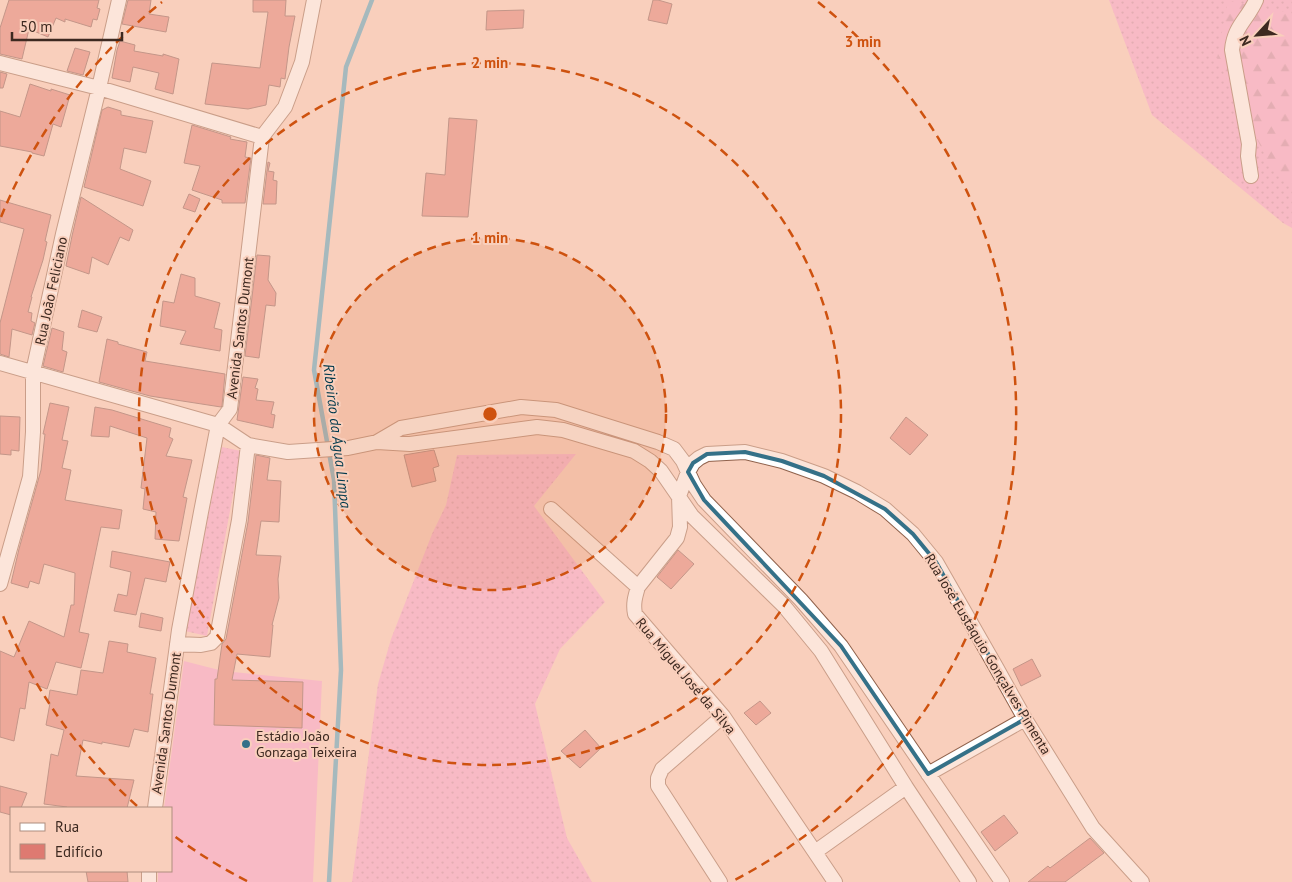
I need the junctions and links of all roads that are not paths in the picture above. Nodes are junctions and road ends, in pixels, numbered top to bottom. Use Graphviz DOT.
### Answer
graph roads {
  1 [pos="119,0"];
  2 [pos="314,0"];
  3 [pos="1256,0"];
  4 [pos="0,63"];
  5 [pos="100,88"];
  6 [pos="262,137"];
  7 [pos="1251,176"];
  8 [pos="0,363"];
  9 [pos="33,372"];
  10 [pos="218,425"];
  11 [pos="377,442"];
  12 [pos="248,445"];
  13 [pos="688,472"];
  14 [pos="679,496"];
  15 [pos="551,509"];
  16 [pos="0,584"];
  17 [pos="638,588"];
  18 [pos="177,644"];
  19 [pos="723,716"];
  20 [pos="1025,719"];
  21 [pos="928,774"];
  22 [pos="906,788"];
  23 [pos="154,807"];
  24 [pos="815,852"];
  25 [pos="720,882"];
  26 [pos="835,882"];
  27 [pos="969,882"];
  28 [pos="1002,882"];
  29 [pos="1142,882"];
  1 -- 5 [label="street, Rua João Feliciano"];
  2 -- 6 [label="street, Avenida Santos Dumont"];
  3 -- 7 [label="street"];
  4 -- 5 [label="street"];
  5 -- 6 [label="street"];
  5 -- 9 [label="street, Rua João Feliciano"];
  6 -- 10 [label="street, Avenida Santos Dumont"];
  8 -- 9 [label="street"];
  9 -- 10 [label="street"];
  9 -- 16 [label="street, Rua João Feliciano"];
  10 -- 12 [label="street"];
  10 -- 18 [label="street, Avenida Santos Dumont"];
  11 -- 12 [label="street"];
  11 -- 13 [label="street"];
  11 -- 14 [label="street"];
  12 -- 18 [label="street"];
  13 -- 14 [label="street"];
  13 -- 20 [label="street, Rua José Eustáquio Gonçalves Pimenta"];
  13 -- 21 [label="street"];
  14 -- 17 [label="street"];
  14 -- 22 [label="street"];
  15 -- 17 [label="street"];
  17 -- 19 [label="street, Rua Miguel José da Silva"];
  18 -- 23 [label="street, Avenida Santos Dumont"];
  19 -- 24 [label="street, Rua Miguel José da Silva"];
  19 -- 25 [label="street"];
  20 -- 21 [label="street"];
  20 -- 29 [label="street, Rua José Eustáquio Gonçalves Pimenta"];
  21 -- 28 [label="street"];
  22 -- 24 [label="street"];
  22 -- 27 [label="street"];
  24 -- 26 [label="street, Rua Miguel José da Silva"];
}
